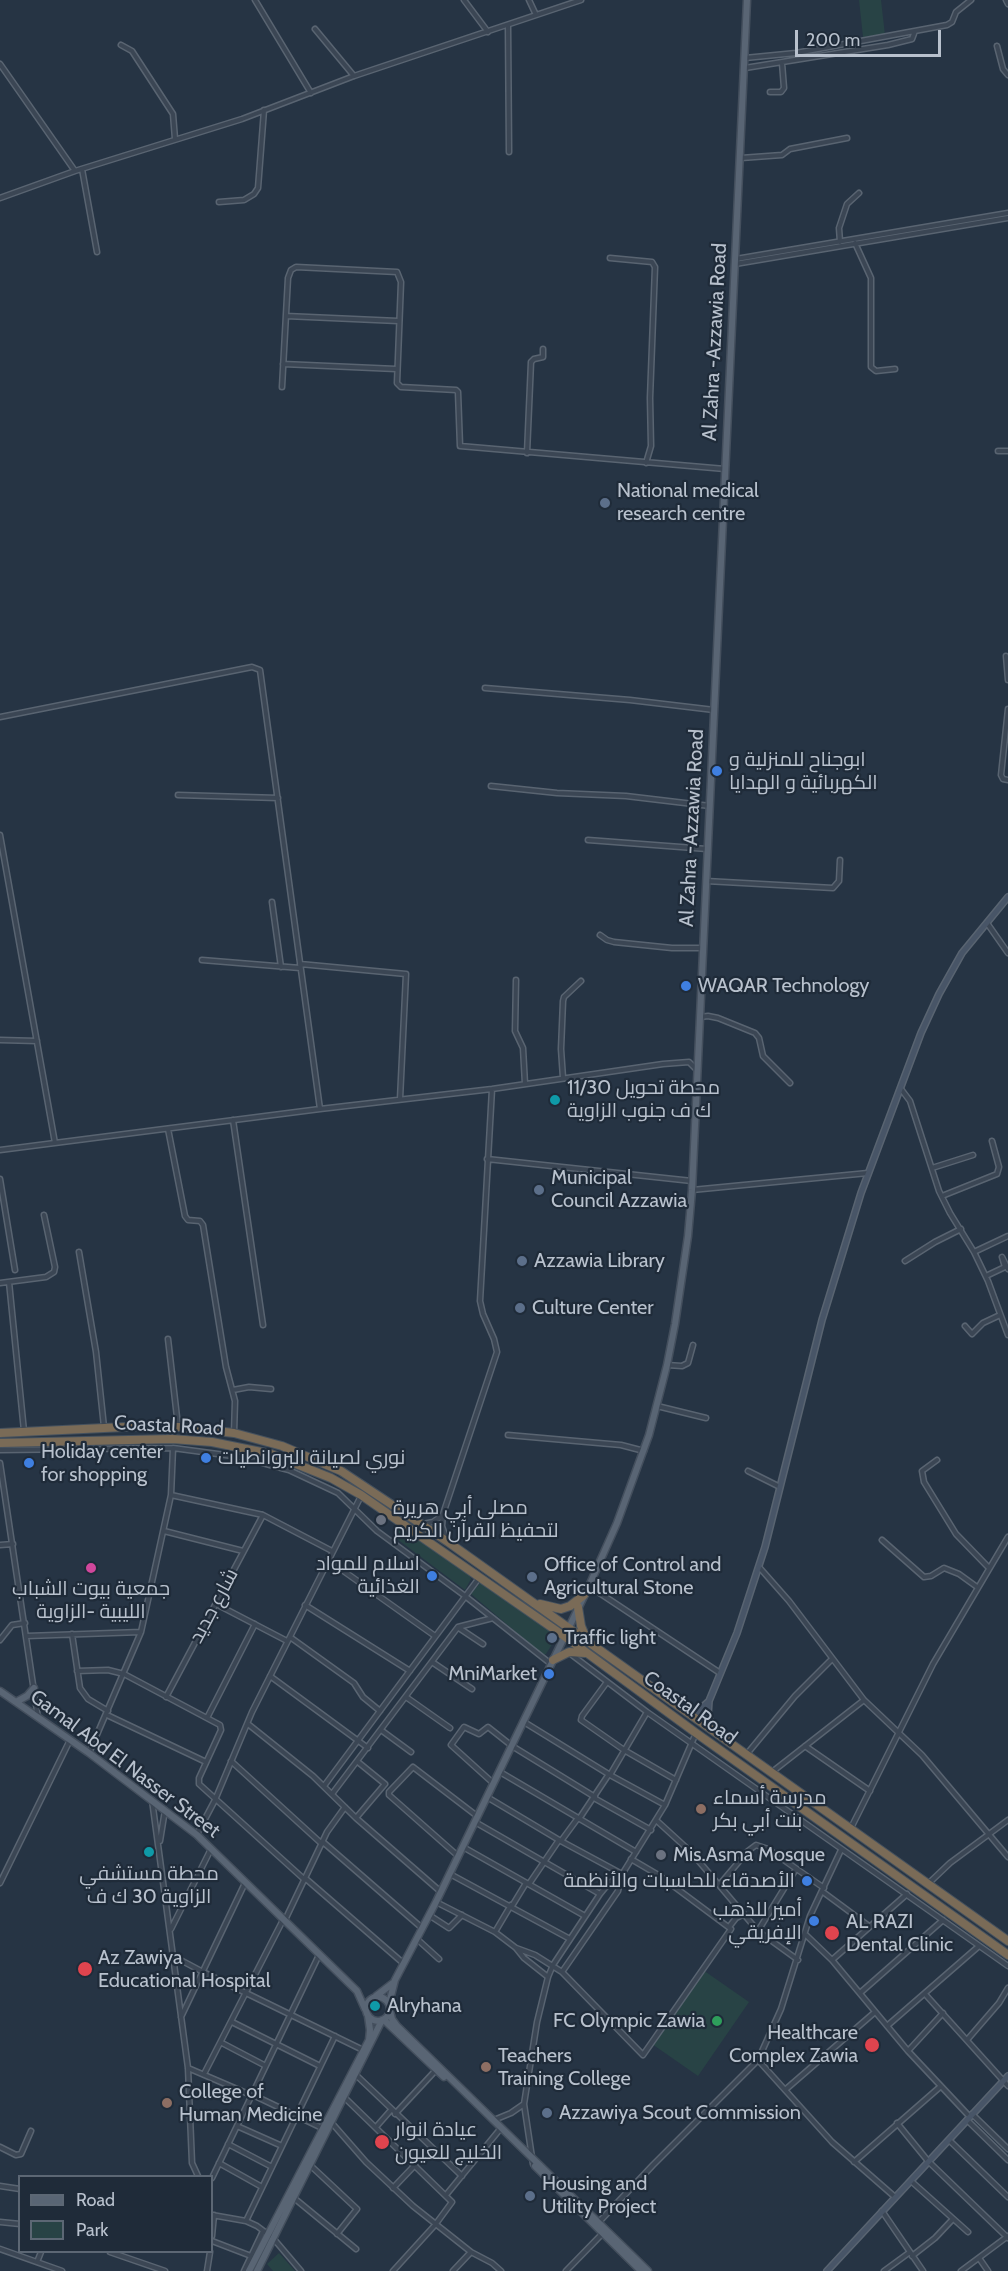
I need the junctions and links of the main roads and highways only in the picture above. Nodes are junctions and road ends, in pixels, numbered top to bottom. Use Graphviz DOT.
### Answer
graph roads {
  1 [pos="747,0"];
  2 [pos="1008,897"];
  3 [pos="0,1433"];
  4 [pos="0,1443"];
  5 [pos="584,1595"];
  6 [pos="531,1601"];
  7 [pos="578,1607"];
  8 [pos="568,1627"];
  9 [pos="564,1636"];
  10 [pos="589,1642"];
  11 [pos="590,1655"];
  12 [pos="552,1662"];
  13 [pos="34,1688"];
  14 [pos="0,1691"];
  15 [pos="709,1701"];
  16 [pos="16,1702"];
  17 [pos="687,1713"];
  18 [pos="718,1735"];
  19 [pos="1008,1941"];
  20 [pos="1008,1955"];
  21 [pos="395,1980"];
  22 [pos="357,1991"];
  23 [pos="375,1997"];
  24 [pos="390,2008"];
  25 [pos="367,2013"];
  26 [pos="383,2020"];
  27 [pos="396,2031"];
  28 [pos="375,2035"];
  29 [pos="1008,2076"];
  30 [pos="1006,2084"];
  31 [pos="500,2128"];
  32 [pos="597,2224"];
  33 [pos="268,2235"];
  34 [pos="249,2271"];
  35 [pos="257,2271"];
  36 [pos="641,2271"];
  37 [pos="648,2271"];
  38 [pos="827,2271"];
  1 -- 5 [label="main road, Al Zahra -Azzawia Road"];
  2 -- 15 [label="main road"];
  3 -- 6 [label="highway, Coastal Road"];
  4 -- 9 [label="highway, Coastal Road"];
  5 -- 6 [label="highway"];
  5 -- 7 [label="main road, Al Zahra -Azzawia Road"];
  6 -- 8 [label="highway, Coastal Road"];
  7 -- 8 [label="main road, Al Zahra -Azzawia Road"];
  7 -- 10 [label="highway"];
  8 -- 9 [label="main road, Al Zahra -Azzawia Road"];
  8 -- 10 [label="highway, Coastal Road"];
  9 -- 11 [label="highway, Coastal Road"];
  9 -- 12 [label="main road, Al Zahra -Azzawia Road"];
  10 -- 17 [label="highway, Coastal Road"];
  11 -- 12 [label="highway"];
  11 -- 20 [label="highway, Coastal Road"];
  12 -- 21 [label="main road, Al Zahra -Azzawia Road"];
  13 -- 16 [label="main road"];
  14 -- 16 [label="main road, Gamal Abd El Nasser Street"];
  15 -- 17 [label="main road"];
  15 -- 18 [label="main road"];
  16 -- 22 [label="main road, Gamal Abd El Nasser Street"];
  17 -- 18 [label="highway, Coastal Road"];
  18 -- 19 [label="highway, Coastal Road"];
  21 -- 23 [label="main road"];
  21 -- 24 [label="main road"];
  22 -- 23 [label="main road, Gamal Abd El Nasser Street"];
  22 -- 25 [label="main road, Gamal Abd El Nasser Street"];
  23 -- 24 [label="main road"];
  23 -- 25 [label="main road"];
  24 -- 26 [label="main road"];
  24 -- 31 [label="main road"];
  25 -- 26 [label="main road"];
  25 -- 33 [label="main road"];
  26 -- 27 [label="main road"];
  26 -- 28 [label="main road"];
  27 -- 28 [label="main road"];
  27 -- 31 [label="main road"];
  28 -- 33 [label="main road"];
  29 -- 30 [label="main road"];
  30 -- 38 [label="main road"];
  31 -- 32 [label="main road"];
  32 -- 36 [label="main road"];
  32 -- 37 [label="main road"];
  33 -- 34 [label="main road"];
  33 -- 35 [label="main road"];
}
